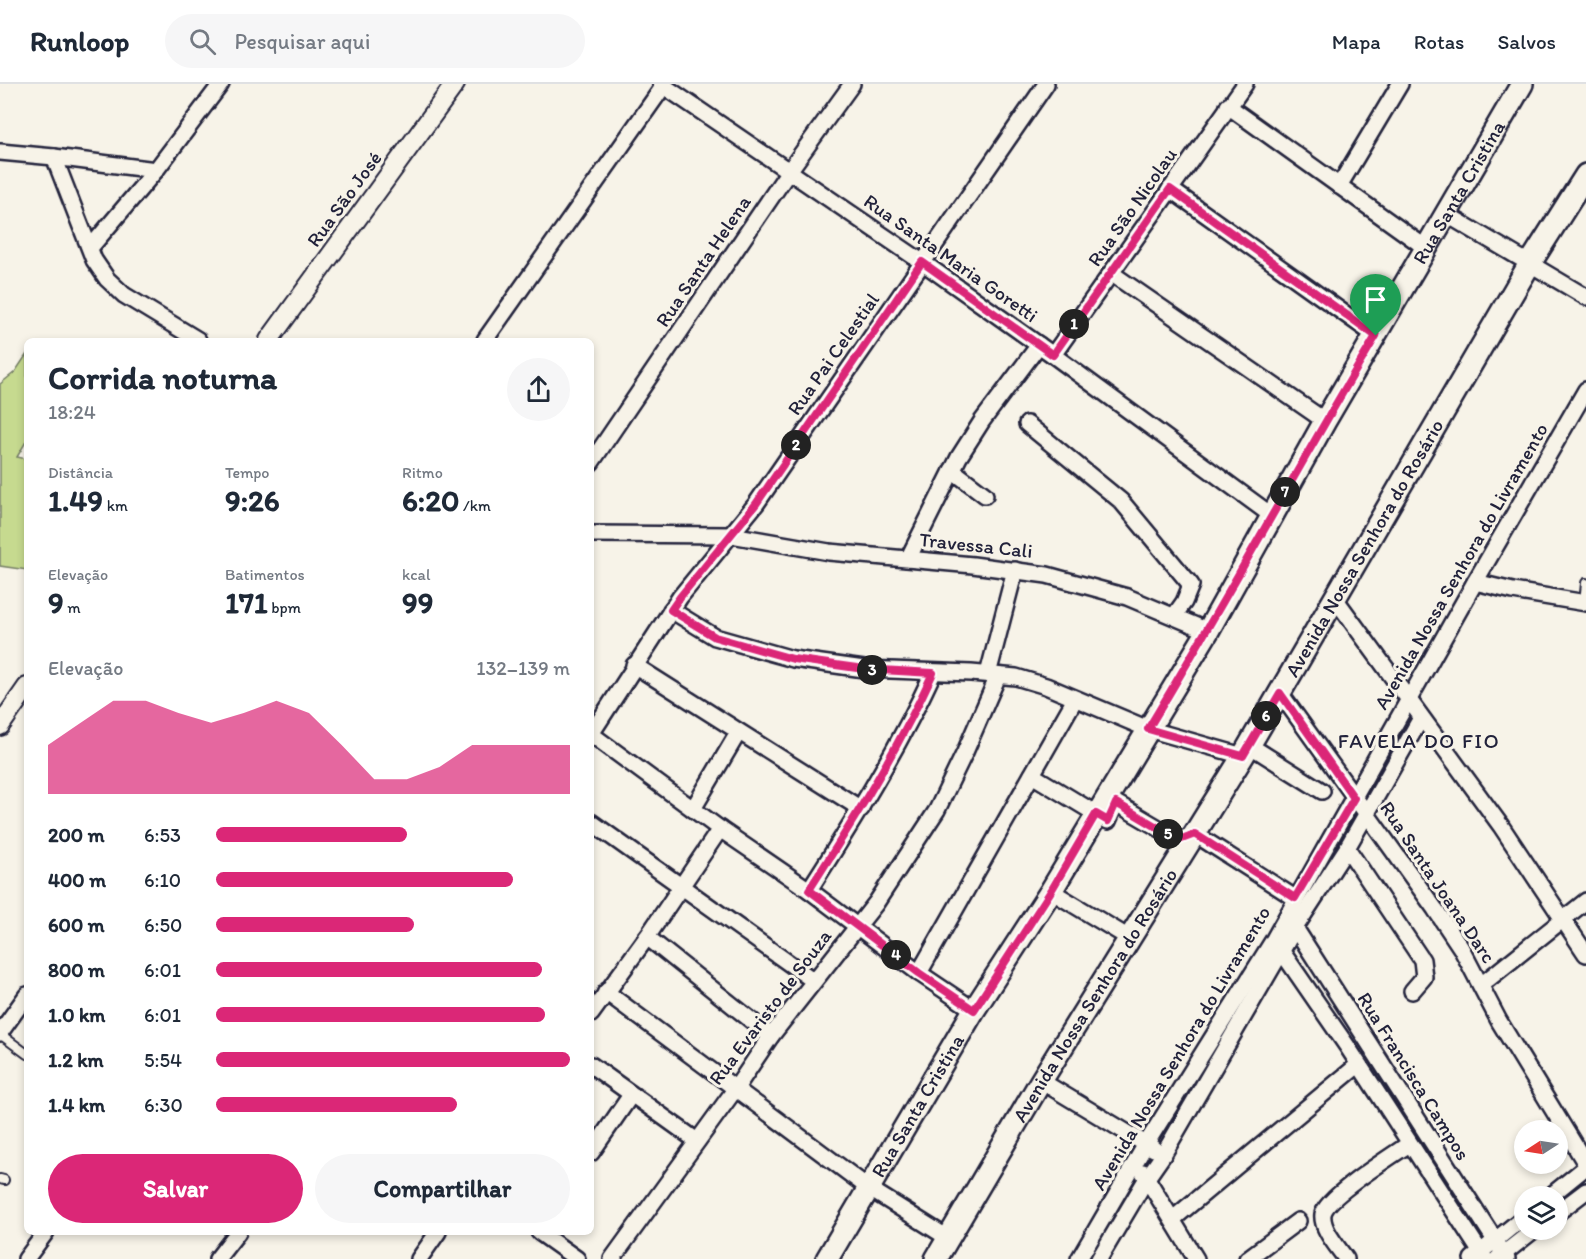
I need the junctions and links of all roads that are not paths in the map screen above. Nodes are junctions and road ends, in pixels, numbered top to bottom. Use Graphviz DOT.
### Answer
graph roads {
  1 [pos="221,84"];
  2 [pos="455,84"];
  3 [pos="852,84"];
  4 [pos="1046,84"];
  5 [pos="1245,84"];
  6 [pos="1400,84"];
  7 [pos="1522,84"];
  8 [pos="663,85"];
  9 [pos="1228,106"];
  10 [pos="0,152"];
  11 [pos="54,157"];
  12 [pos="156,170"];
  13 [pos="789,171"];
  14 [pos="1586,175"];
  15 [pos="1339,186"];
  16 [pos="1170,189"];
  17 [pos="1446,214"];
  18 [pos="90,248"];
  19 [pos="1426,248"];
  20 [pos="922,262"];
  21 [pos="1529,265"];
  22 [pos="1111,273"];
  23 [pos="1586,297"];
  24 [pos="1376,336"];
  25 [pos="195,338"];
  26 [pos="270,338"];
  27 [pos="486,338"];
  28 [pos="1039,345"];
  29 [pos="1053,355"];
  30 [pos="1584,398"];
  31 [pos="1325,421"];
  32 [pos="1027,424"];
  33 [pos="594,459"];
  34 [pos="952,470"];
  35 [pos="985,495"];
  36 [pos="1271,515"];
  37 [pos="594,534"];
  38 [pos="731,535"];
  39 [pos="908,559"];
  40 [pos="1015,570"];
  41 [pos="1475,582"];
  42 [pos="1586,583"];
  43 [pos="1334,597"];
  44 [pos="1585,603"];
  45 [pos="671,610"];
  46 [pos="1174,616"];
  47 [pos="1208,630"];
  48 [pos="634,665"];
  49 [pos="933,673"];
  50 [pos="993,675"];
  51 [pos="1280,693"];
  52 [pos="24,696"];
  53 [pos="1075,699"];
  54 [pos="1408,701"];
  55 [pos="1421,718"];
  56 [pos="0,726"];
  57 [pos="594,729"];
  58 [pos="1148,729"];
  59 [pos="738,733"];
  60 [pos="594,736"];
  61 [pos="1246,750"];
  62 [pos="1032,775"];
  63 [pos="1322,791"];
  64 [pos="1354,798"];
  65 [pos="693,809"];
  66 [pos="861,809"];
  67 [pos="1096,814"];
  68 [pos="1367,814"];
  69 [pos="594,824"];
  70 [pos="720,829"];
  71 [pos="1195,834"];
  72 [pos="1347,848"];
  73 [pos="681,886"];
  74 [pos="809,890"];
  75 [pos="1051,891"];
  76 [pos="1295,898"];
  77 [pos="1586,901"];
  78 [pos="1564,920"];
  79 [pos="1291,921"];
  80 [pos="857,925"];
  81 [pos="647,937"];
  82 [pos="1129,938"];
  83 [pos="1274,939"];
  84 [pos="1282,952"];
  85 [pos="1586,954"];
  86 [pos="919,973"];
  87 [pos="814,981"];
  88 [pos="1481,985"];
  89 [pos="1412,991"];
  90 [pos="606,992"];
  91 [pos="24,999"];
  92 [pos="594,1010"];
  93 [pos="974,1010"];
  94 [pos="0,1034"];
  95 [pos="771,1036"];
  96 [pos="24,1052"];
  97 [pos="1358,1065"];
  98 [pos="594,1067"];
  99 [pos="1041,1081"];
  100 [pos="736,1088"];
  101 [pos="631,1095"];
  102 [pos="697,1141"];
  103 [pos="1409,1143"];
  104 [pos="1146,1144"];
  105 [pos="594,1149"];
  106 [pos="1163,1155"];
  107 [pos="1137,1162"];
  108 [pos="1586,1166"];
  109 [pos="1147,1178"];
  110 [pos="1562,1186"];
  111 [pos="870,1189"];
  112 [pos="1586,1191"];
  113 [pos="1568,1205"];
  114 [pos="1173,1219"];
  115 [pos="1298,1221"];
  116 [pos="1514,1232"];
  117 [pos="44,1235"];
  118 [pos="236,1235"];
  119 [pos="436,1235"];
  120 [pos="543,1235"];
  121 [pos="948,1238"];
  122 [pos="1519,1240"];
  123 [pos="1500,1253"];
  124 [pos="1479,1257"];
  125 [pos="26,1259"];
  126 [pos="217,1259"];
  127 [pos="419,1259"];
  128 [pos="577,1259"];
  129 [pos="612,1259"];
  130 [pos="827,1259"];
  131 [pos="936,1259"];
  132 [pos="1079,1259"];
  133 [pos="1099,1259"];
  134 [pos="1196,1259"];
  135 [pos="1247,1259"];
  136 [pos="1346,1259"];
  1 -- 12 [label="street"];
  2 -- 26 [label="street, Rua São José"];
  3 -- 13 [label="street, Rua Santa Helena"];
  4 -- 20 [label="street, Rua Pai Celestial"];
  5 -- 9 [label="street, Rua São Nicolau"];
  6 -- 15 [label="street"];
  7 -- 17 [label="main road, Rua Santa Cristina"];
  8 -- 13 [label="street, Rua Santa Maria Goretti"];
  8 -- 27 [label="street"];
  9 -- 15 [label="street"];
  9 -- 16 [label="street, Rua São Nicolau"];
  10 -- 11 [label="street"];
  11 -- 12 [label="street"];
  11 -- 18 [label="street"];
  12 -- 18 [label="street"];
  13 -- 20 [label="street, Rua Santa Maria Goretti"];
  13 -- 33 [label="street, Rua Santa Helena"];
  14 -- 21 [label="main road, Avenida Nossa Senhora do Rosário"];
  15 -- 19 [label="street"];
  16 -- 22 [label="street, Rua São Nicolau"];
  16 -- 24 [label="street"];
  17 -- 19 [label="main road, Rua Santa Cristina"];
  17 -- 21 [label="street"];
  18 -- 25 [label="street"];
  19 -- 24 [label="main road, Rua Santa Cristina"];
  20 -- 28 [label="street, Rua Santa Maria Goretti"];
  20 -- 38 [label="street, Rua Pai Celestial"];
  21 -- 23 [label="street"];
  21 -- 43 [label="main road, Avenida Nossa Senhora do Rosário"];
  22 -- 29 [label="street, Rua São Nicolau"];
  22 -- 31 [label="street"];
  24 -- 31 [label="main road, Rua Santa Cristina"];
  28 -- 29 [label="street, Rua Santa Maria Goretti"];
  28 -- 34 [label="street"];
  29 -- 36 [label="street, Rua Santa Maria Goretti"];
  30 -- 41 [label="street, Avenida Nossa Senhora do Livramento"];
  31 -- 36 [label="main road, Rua Santa Cristina"];
  32 -- 46 [label="street"];
  34 -- 35 [label="street"];
  34 -- 39 [label="street"];
  36 -- 47 [label="main road, Rua Santa Cristina"];
  37 -- 38 [label="street, Travessa Cali"];
  38 -- 39 [label="street, Travessa Cali"];
  38 -- 45 [label="street, Rua Pai Celestial"];
  39 -- 40 [label="street, Travessa Cali"];
  40 -- 46 [label="street, Travessa Cali"];
  40 -- 50 [label="street, Rua Evaristo de Souza"];
  41 -- 44 [label="street"];
  41 -- 54 [label="street, Avenida Nossa Senhora do Livramento"];
  42 -- 44 [label="lane"];
  43 -- 51 [label="main road, Avenida Nossa Senhora do Rosário"];
  43 -- 54 [label="street"];
  45 -- 48 [label="street, Rua Pai Celestial"];
  45 -- 49 [label="street"];
  46 -- 47 [label="street, Travessa Cali"];
  47 -- 58 [label="main road, Rua Santa Cristina"];
  48 -- 57 [label="street, Rua Pai Celestial"];
  48 -- 59 [label="street"];
  49 -- 50 [label="street"];
  49 -- 66 [label="street"];
  50 -- 53 [label="street"];
  50 -- 80 [label="street, Rua Evaristo de Souza"];
  51 -- 61 [label="main road, Avenida Nossa Senhora do Rosário"];
  51 -- 64 [label="street, Rua Santa Joana Darc"];
  52 -- 56 [label="street"];
  53 -- 58 [label="street"];
  53 -- 62 [label="street"];
  54 -- 55 [label="street"];
  54 -- 64 [label="street, Avenida Nossa Senhora do Livramento"];
  55 -- 68 [label="street, Avenida Nossa Senhora do Livramento"];
  55 -- 78 [label="street"];
  58 -- 61 [label="street"];
  58 -- 67 [label="main road, Rua Santa Cristina"];
  59 -- 65 [label="street"];
  59 -- 66 [label="street"];
  60 -- 65 [label="street"];
  61 -- 63 [label="street"];
  61 -- 71 [label="main road, Avenida Nossa Senhora do Rosário"];
  62 -- 67 [label="street"];
  62 -- 86 [label="street"];
  64 -- 68 [label="street, Rua Santa Joana Darc"];
  64 -- 76 [label="street, Avenida Nossa Senhora do Livramento"];
  65 -- 70 [label="street"];
  66 -- 74 [label="street"];
  67 -- 71 [label="street"];
  67 -- 75 [label="main road, Rua Santa Cristina"];
  68 -- 72 [label="street, Avenida Nossa Senhora do Livramento"];
  68 -- 88 [label="street, Rua Santa Joana Darc"];
  69 -- 73 [label="street"];
  70 -- 73 [label="street"];
  70 -- 74 [label="street"];
  71 -- 76 [label="street"];
  71 -- 82 [label="main road, Avenida Nossa Senhora do Rosário"];
  72 -- 79 [label="street, Avenida Nossa Senhora do Livramento"];
  72 -- 89 [label="street"];
  73 -- 81 [label="street"];
  73 -- 87 [label="street"];
  74 -- 80 [label="street"];
  75 -- 82 [label="street"];
  75 -- 93 [label="main road, Rua Santa Cristina"];
  76 -- 79 [label="street, Avenida Nossa Senhora do Livramento"];
  77 -- 78 [label="street"];
  78 -- 85 [label="street"];
  78 -- 88 [label="street"];
  79 -- 83 [label="street, Avenida Nossa Senhora do Livramento"];
  79 -- 84 [label="street, Avenida Nossa Senhora do Livramento"];
  79 -- 123 [label="street, Rua Francisca Campos"];
  80 -- 86 [label="street"];
  80 -- 87 [label="street, Rua Evaristo de Souza"];
  81 -- 90 [label="street"];
  81 -- 95 [label="street"];
  82 -- 99 [label="main road, Avenida Nossa Senhora do Rosário"];
  83 -- 84 [label="street, Rua Francisca Campos"];
  83 -- 104 [label="street, Avenida Nossa Senhora do Livramento"];
  84 -- 97 [label="street, Rua Francisca Campos"];
  84 -- 106 [label="street, Avenida Nossa Senhora do Livramento"];
  86 -- 93 [label="street"];
  87 -- 95 [label="street, Rua Evaristo de Souza"];
  88 -- 108 [label="street, Rua Santa Joana Darc"];
  90 -- 92 [label="street"];
  90 -- 100 [label="street"];
  91 -- 94 [label="street"];
  93 -- 111 [label="main road, Rua Santa Cristina"];
  94 -- 96 [label="lane"];
  95 -- 100 [label="street, Rua Evaristo de Souza"];
  97 -- 103 [label="street, Rua Francisca Campos"];
  97 -- 114 [label="street"];
  98 -- 101 [label="street"];
  99 -- 104 [label="street"];
  99 -- 121 [label="main road, Avenida Nossa Senhora do Rosário"];
  100 -- 102 [label="street, Rua Evaristo de Souza"];
  100 -- 111 [label="street"];
  101 -- 102 [label="street"];
  101 -- 105 [label="street"];
  102 -- 129 [label="street, Rua Evaristo de Souza"];
  103 -- 124 [label="street, Rua Francisca Campos"];
  103 -- 136 [label="street"];
  104 -- 106 [label="street"];
  104 -- 107 [label="street, Avenida Nossa Senhora do Livramento"];
  106 -- 109 [label="street, Avenida Nossa Senhora do Livramento"];
  107 -- 109 [label="street"];
  107 -- 132 [label="street, Avenida Nossa Senhora do Livramento"];
  108 -- 110 [label="street"];
  109 -- 114 [label="street"];
  109 -- 133 [label="street, Avenida Nossa Senhora do Livramento"];
  111 -- 121 [label="street"];
  111 -- 130 [label="main road, Rua Santa Cristina"];
  112 -- 113 [label="street"];
  114 -- 134 [label="street"];
  115 -- 135 [label="street"];
  116 -- 123 [label="street"];
  117 -- 125 [label="street"];
  118 -- 126 [label="street"];
  119 -- 127 [label="street"];
  120 -- 128 [label="street"];
  121 -- 131 [label="main road, Avenida Nossa Senhora do Rosário"];
  122 -- 123 [label="street"];
  123 -- 124 [label="street"];
}
